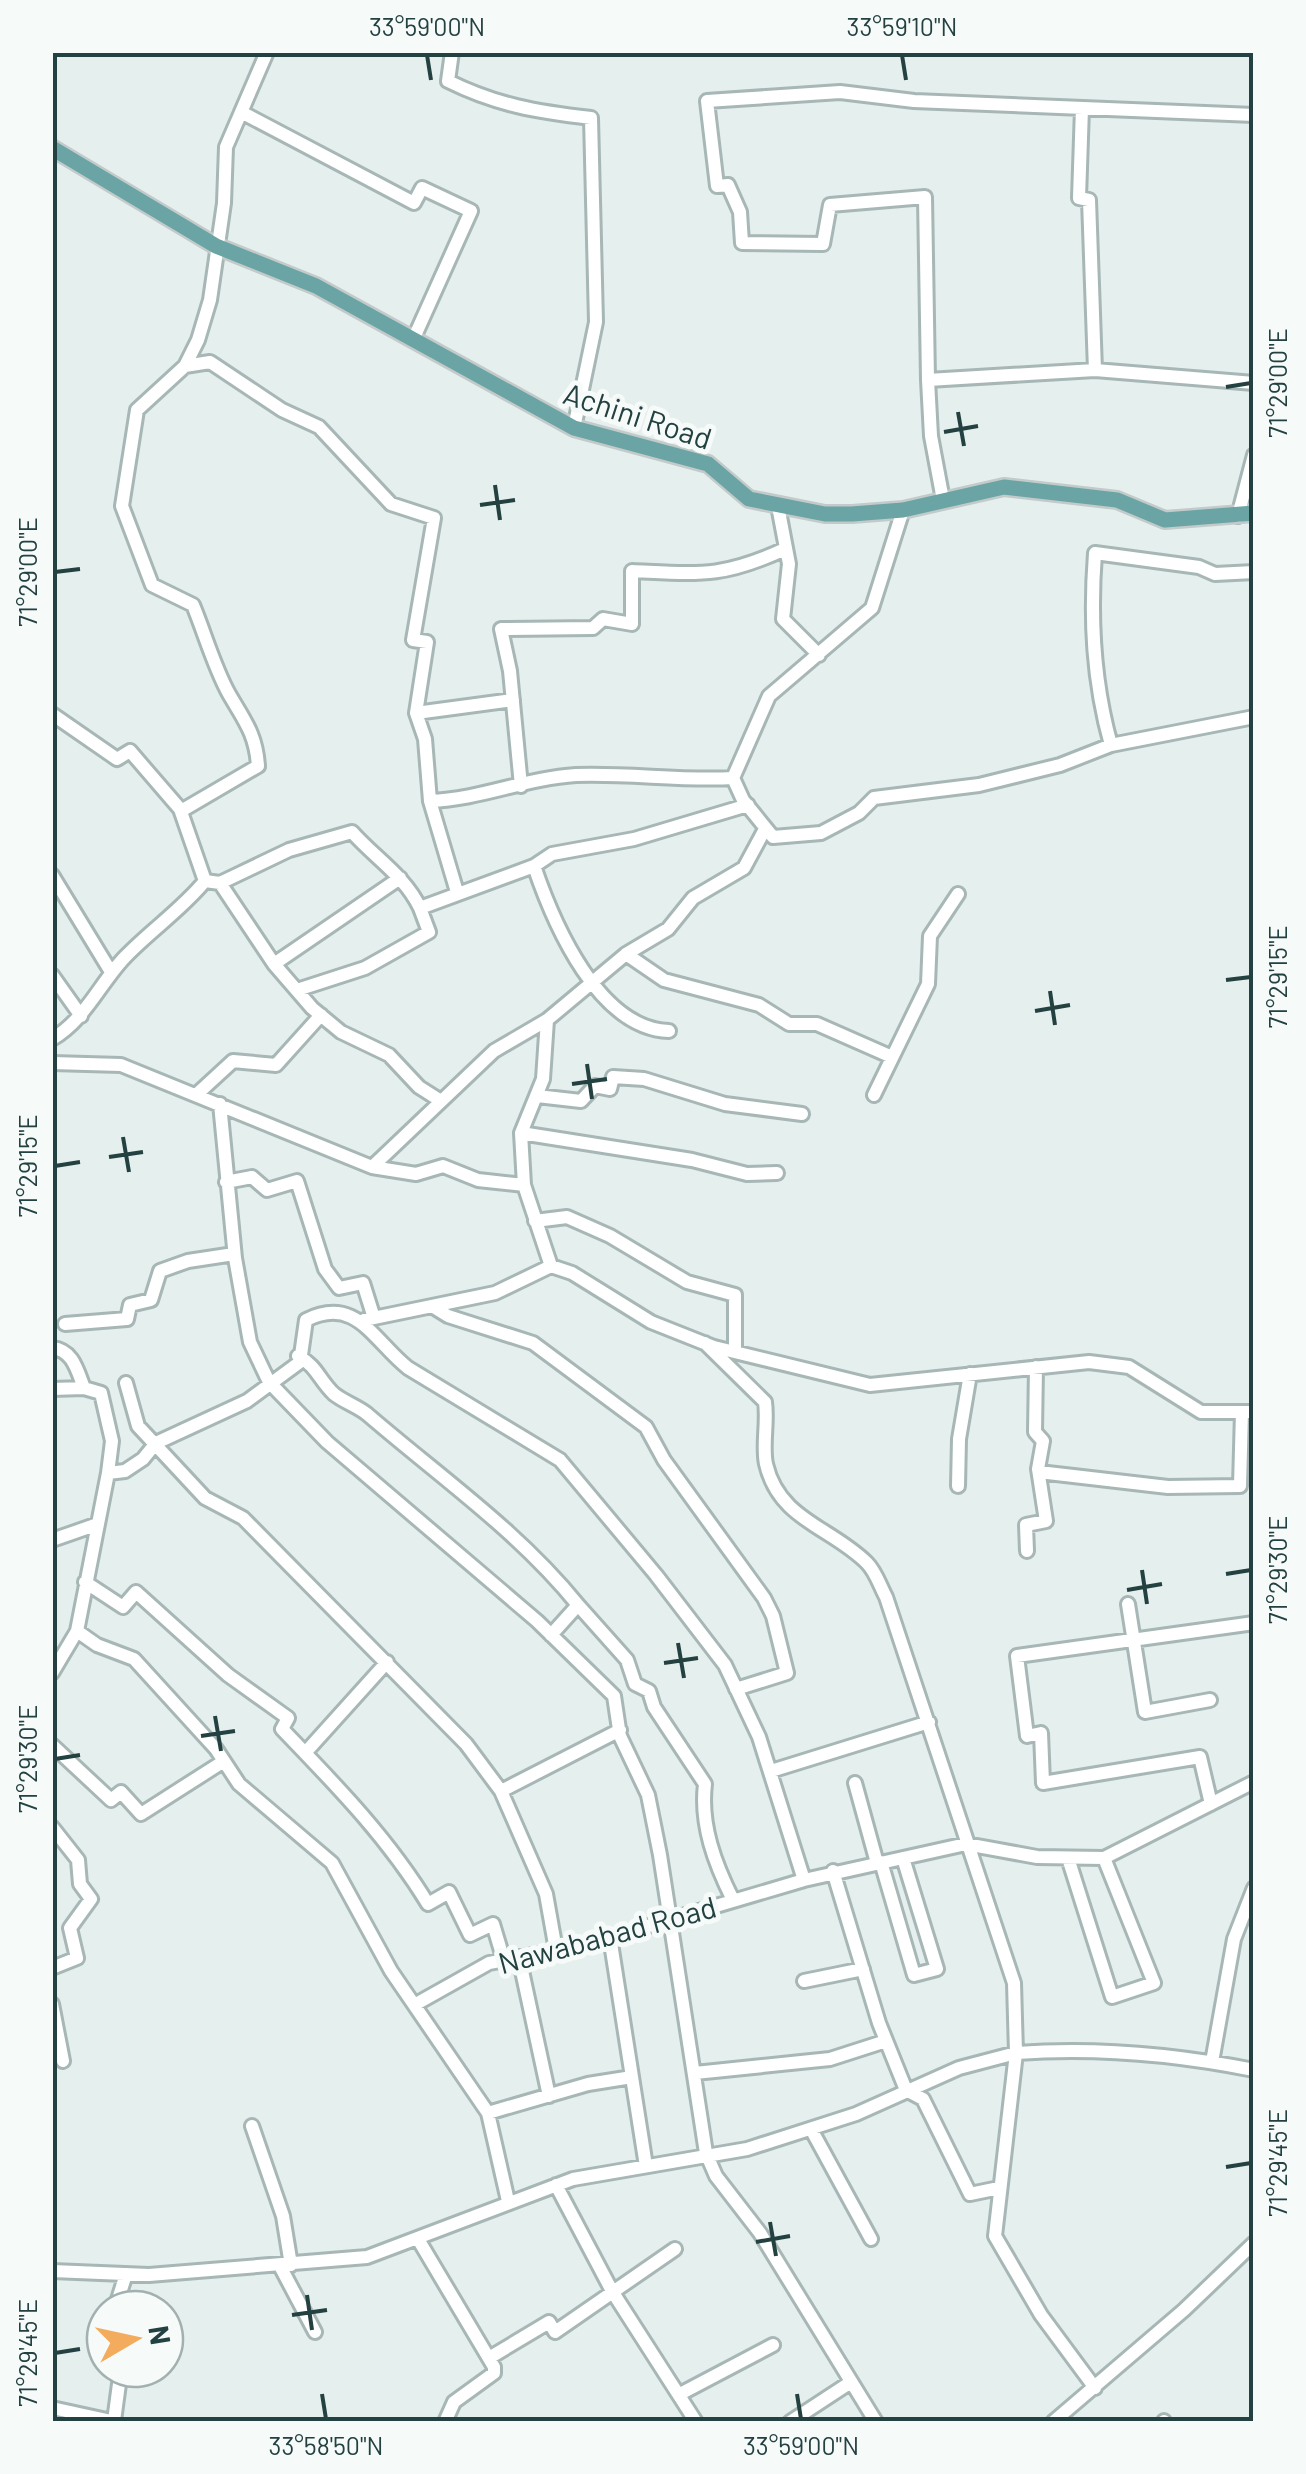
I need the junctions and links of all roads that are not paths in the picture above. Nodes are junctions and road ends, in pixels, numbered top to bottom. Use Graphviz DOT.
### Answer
graph roads {
  1 [pos="268,52"];
  2 [pos="452,52"];
  3 [pos="1082,108"];
  4 [pos="242,112"];
  5 [pos="1254,115"];
  6 [pos="52,148"];
  7 [pos="216,246"];
  8 [pos="412,340"];
  9 [pos="185,366"];
  10 [pos="1095,370"];
  11 [pos="928,380"];
  12 [pos="1254,383"];
  13 [pos="574,428"];
  14 [pos="1254,455"];
  15 [pos="944,500"];
  16 [pos="778,506"];
  17 [pos="904,510"];
  18 [pos="1246,514"];
  19 [pos="784,550"];
  20 [pos="1254,572"];
  21 [pos="819,655"];
  22 [pos="513,700"];
  23 [pos="416,712"];
  24 [pos="52,714"];
  25 [pos="1254,716"];
  26 [pos="1111,745"];
  27 [pos="734,778"];
  28 [pos="521,786"];
  29 [pos="430,800"];
  30 [pos="748,805"];
  31 [pos="180,811"];
  32 [pos="765,829"];
  33 [pos="534,866"];
  34 [pos="52,875"];
  35 [pos="400,878"];
  36 [pos="212,882"];
  37 [pos="457,892"];
  38 [pos="958,894"];
  39 [pos="420,908"];
  40 [pos="626,954"];
  41 [pos="274,964"];
  42 [pos="111,972"];
  43 [pos="52,975"];
  44 [pos="592,980"];
  45 [pos="297,990"];
  46 [pos="321,1015"];
  47 [pos="80,1016"];
  48 [pos="547,1020"];
  49 [pos="670,1031"];
  50 [pos="52,1039"];
  51 [pos="892,1057"];
  52 [pos="52,1063"];
  53 [pos="196,1095"];
  54 [pos="537,1096"];
  55 [pos="874,1096"];
  56 [pos="441,1102"];
  57 [pos="220,1104"];
  58 [pos="802,1114"];
  59 [pos="521,1134"];
  60 [pos="372,1167"];
  61 [pos="777,1172"];
  62 [pos="226,1182"];
  63 [pos="524,1186"];
  64 [pos="535,1221"];
  65 [pos="234,1254"];
  66 [pos="551,1266"];
  67 [pos="432,1306"];
  68 [pos="369,1319"];
  69 [pos="65,1324"];
  70 [pos="705,1344"];
  71 [pos="52,1348"];
  72 [pos="735,1352"];
  73 [pos="298,1356"];
  74 [pos="1036,1367"];
  75 [pos="970,1374"];
  76 [pos="269,1382"];
  77 [pos="126,1383"];
  78 [pos="84,1388"];
  79 [pos="52,1389"];
  80 [pos="1248,1412"];
  81 [pos="156,1443"];
  82 [pos="1039,1472"];
  83 [pos="108,1473"];
  84 [pos="958,1486"];
  85 [pos="95,1525"];
  86 [pos="52,1540"];
  87 [pos="1028,1551"];
  88 [pos="85,1582"];
  89 [pos="1128,1604"];
  90 [pos="578,1606"];
  91 [pos="1254,1623"];
  92 [pos="78,1630"];
  93 [pos="551,1635"];
  94 [pos="1133,1641"];
  95 [pos="387,1662"];
  96 [pos="52,1673"];
  97 [pos="736,1690"];
  98 [pos="1210,1700"];
  99 [pos="929,1722"];
  100 [pos="620,1730"];
  101 [pos="52,1745"];
  102 [pos="305,1753"];
  103 [pos="224,1762"];
  104 [pos="770,1771"];
  105 [pos="855,1782"];
  106 [pos="1254,1782"];
  107 [pos="501,1791"];
  108 [pos="1210,1804"];
  109 [pos="52,1827"];
  110 [pos="966,1844"];
  111 [pos="903,1858"];
  112 [pos="1068,1858"];
  113 [pos="1104,1858"];
  114 [pos="879,1862"];
  115 [pos="834,1871"];
  116 [pos="804,1880"];
  117 [pos="1254,1888"];
  118 [pos="734,1900"];
  119 [pos="669,1918"];
  120 [pos="610,1937"];
  121 [pos="556,1950"];
  122 [pos="519,1958"];
  123 [pos="504,1960"];
  124 [pos="52,1968"];
  125 [pos="862,1968"];
  126 [pos="804,1981"];
  127 [pos="52,2004"];
  128 [pos="416,2004"];
  129 [pos="886,2041"];
  130 [pos="1016,2053"];
  131 [pos="63,2062"];
  132 [pos="1212,2062"];
  133 [pos="1254,2070"];
  134 [pos="695,2073"];
  135 [pos="632,2077"];
  136 [pos="906,2090"];
  137 [pos="549,2096"];
  138 [pos="488,2113"];
  139 [pos="252,2126"];
  140 [pos="811,2128"];
  141 [pos="706,2153"];
  142 [pos="646,2166"];
  143 [pos="556,2185"];
  144 [pos="998,2188"];
  145 [pos="508,2201"];
  146 [pos="418,2239"];
  147 [pos="871,2239"];
  148 [pos="1254,2243"];
  149 [pos="675,2249"];
  150 [pos="286,2265"];
  151 [pos="52,2271"];
  152 [pos="126,2274"];
  153 [pos="121,2289"];
  154 [pos="612,2292"];
  155 [pos="315,2332"];
  156 [pos="773,2345"];
  157 [pos="489,2358"];
  158 [pos="851,2382"];
  159 [pos="1095,2388"];
  160 [pos="118,2389"];
  161 [pos="680,2394"];
  162 [pos="52,2408"];
  163 [pos="1056,2420"];
  164 [pos="115,2421"];
  165 [pos="445,2422"];
  166 [pos="696,2422"];
  167 [pos="790,2422"];
  168 [pos="876,2422"];
  1 -- 4 [label="street"];
  2 -- 13 [label="street"];
  3 -- 5 [label="street"];
  3 -- 10 [label="street"];
  3 -- 11 [label="street"];
  4 -- 7 [label="street"];
  4 -- 8 [label="street"];
  6 -- 7 [label="main road, Achini Road"];
  7 -- 8 [label="main road, Achini Road"];
  7 -- 9 [label="street"];
  8 -- 13 [label="main road, Achini Road"];
  9 -- 23 [label="street"];
  9 -- 31 [label="street"];
  10 -- 11 [label="street"];
  10 -- 12 [label="street"];
  11 -- 15 [label="street"];
  13 -- 16 [label="main road, Achini Road"];
  14 -- 18 [label="street"];
  15 -- 17 [label="main road, Achini Road"];
  15 -- 18 [label="main road, Achini Road"];
  16 -- 17 [label="main road, Achini Road"];
  16 -- 19 [label="street"];
  17 -- 21 [label="street"];
  19 -- 21 [label="street"];
  19 -- 22 [label="street"];
  20 -- 26 [label="street"];
  21 -- 27 [label="street"];
  22 -- 23 [label="street"];
  22 -- 28 [label="street"];
  23 -- 29 [label="street"];
  24 -- 31 [label="street"];
  25 -- 26 [label="street"];
  26 -- 32 [label="street"];
  27 -- 28 [label="street"];
  27 -- 30 [label="street"];
  28 -- 29 [label="street"];
  29 -- 37 [label="street"];
  30 -- 32 [label="street"];
  30 -- 33 [label="street"];
  31 -- 36 [label="street"];
  32 -- 40 [label="street"];
  33 -- 37 [label="street"];
  33 -- 44 [label="street"];
  34 -- 42 [label="street"];
  35 -- 36 [label="street"];
  35 -- 39 [label="street"];
  35 -- 41 [label="street"];
  36 -- 41 [label="street"];
  36 -- 42 [label="street"];
  37 -- 39 [label="street"];
  38 -- 51 [label="street"];
  39 -- 45 [label="street"];
  40 -- 44 [label="street"];
  40 -- 51 [label="street"];
  41 -- 45 [label="street"];
  42 -- 47 [label="street"];
  43 -- 47 [label="street"];
  44 -- 48 [label="street"];
  44 -- 49 [label="street"];
  45 -- 46 [label="street"];
  46 -- 53 [label="street"];
  46 -- 56 [label="street"];
  47 -- 50 [label="street"];
  48 -- 54 [label="street"];
  48 -- 56 [label="street"];
  51 -- 55 [label="street"];
  52 -- 53 [label="street"];
  53 -- 57 [label="street"];
  54 -- 58 [label="street"];
  54 -- 59 [label="street"];
  56 -- 60 [label="street"];
  57 -- 60 [label="street"];
  57 -- 62 [label="street"];
  59 -- 61 [label="street"];
  59 -- 63 [label="street"];
  60 -- 63 [label="street"];
  62 -- 65 [label="street"];
  62 -- 68 [label="street"];
  63 -- 64 [label="street"];
  64 -- 66 [label="street"];
  64 -- 72 [label="street"];
  65 -- 69 [label="street"];
  65 -- 76 [label="street"];
  66 -- 67 [label="street"];
  66 -- 70 [label="street"];
  67 -- 68 [label="street"];
  67 -- 97 [label="street"];
  68 -- 73 [label="street"];
  68 -- 97 [label="street"];
  70 -- 72 [label="street"];
  70 -- 99 [label="street"];
  71 -- 78 [label="street"];
  72 -- 75 [label="street"];
  73 -- 76 [label="street"];
  73 -- 90 [label="street"];
  74 -- 75 [label="street"];
  74 -- 80 [label="street"];
  74 -- 82 [label="street"];
  75 -- 84 [label="street"];
  76 -- 81 [label="street"];
  76 -- 93 [label="street"];
  77 -- 81 [label="street"];
  78 -- 79 [label="street"];
  78 -- 83 [label="street"];
  80 -- 82 [label="street"];
  81 -- 83 [label="street"];
  81 -- 95 [label="street"];
  82 -- 87 [label="street"];
  83 -- 85 [label="street"];
  85 -- 86 [label="street"];
  85 -- 88 [label="street"];
  88 -- 92 [label="street"];
  88 -- 102 [label="street"];
  89 -- 94 [label="street"];
  90 -- 93 [label="street"];
  90 -- 118 [label="street"];
  91 -- 94 [label="street"];
  92 -- 96 [label="street"];
  92 -- 103 [label="street"];
  93 -- 100 [label="street"];
  94 -- 98 [label="street"];
  94 -- 108 [label="street"];
  95 -- 102 [label="street"];
  95 -- 107 [label="street"];
  97 -- 104 [label="street"];
  99 -- 104 [label="street"];
  99 -- 110 [label="street"];
  100 -- 107 [label="street"];
  100 -- 119 [label="street"];
  101 -- 103 [label="street"];
  102 -- 123 [label="street"];
  103 -- 128 [label="street"];
  104 -- 116 [label="street"];
  105 -- 114 [label="street"];
  106 -- 108 [label="street"];
  107 -- 121 [label="street"];
  108 -- 113 [label="street"];
  109 -- 124 [label="street"];
  110 -- 111 [label="street"];
  110 -- 112 [label="street"];
  110 -- 130 [label="street"];
  111 -- 114 [label="street"];
  111 -- 114 [label="street"];
  112 -- 113 [label="street"];
  112 -- 113 [label="street"];
  114 -- 115 [label="street"];
  115 -- 116 [label="street, Nawababad Road"];
  115 -- 125 [label="street"];
  116 -- 118 [label="street, Nawababad Road"];
  117 -- 132 [label="street"];
  118 -- 119 [label="street, Nawababad Road"];
  119 -- 120 [label="street, Nawababad Road"];
  119 -- 134 [label="street"];
  120 -- 121 [label="street, Nawababad Road"];
  120 -- 135 [label="street"];
  121 -- 122 [label="street, Nawababad Road"];
  122 -- 123 [label="street, Nawababad Road"];
  122 -- 137 [label="street"];
  123 -- 128 [label="street, Nawababad Road"];
  125 -- 126 [label="street"];
  125 -- 129 [label="street"];
  127 -- 131 [label="street"];
  128 -- 138 [label="street"];
  129 -- 134 [label="street"];
  129 -- 136 [label="street"];
  130 -- 132 [label="street"];
  130 -- 136 [label="street"];
  130 -- 144 [label="street"];
  132 -- 133 [label="street"];
  134 -- 141 [label="street"];
  135 -- 137 [label="street"];
  135 -- 142 [label="street"];
  136 -- 140 [label="street"];
  136 -- 144 [label="street"];
  137 -- 138 [label="street"];
  138 -- 145 [label="street"];
  139 -- 150 [label="street"];
  140 -- 141 [label="street"];
  140 -- 147 [label="street"];
  141 -- 142 [label="street"];
  141 -- 158 [label="street"];
  142 -- 143 [label="street"];
  143 -- 145 [label="street"];
  143 -- 154 [label="street"];
  144 -- 159 [label="street"];
  145 -- 146 [label="street"];
  146 -- 150 [label="street"];
  146 -- 157 [label="street"];
  148 -- 159 [label="street"];
  149 -- 154 [label="street"];
  150 -- 152 [label="street"];
  150 -- 155 [label="street"];
  151 -- 152 [label="street"];
  152 -- 153 [label="street"];
  154 -- 157 [label="street"];
  154 -- 161 [label="street"];
  156 -- 161 [label="street"];
  157 -- 165 [label="street"];
  158 -- 167 [label="street"];
  158 -- 168 [label="street"];
  159 -- 163 [label="street"];
  160 -- 164 [label="street"];
  161 -- 166 [label="street"];
  162 -- 164 [label="street"];
}
